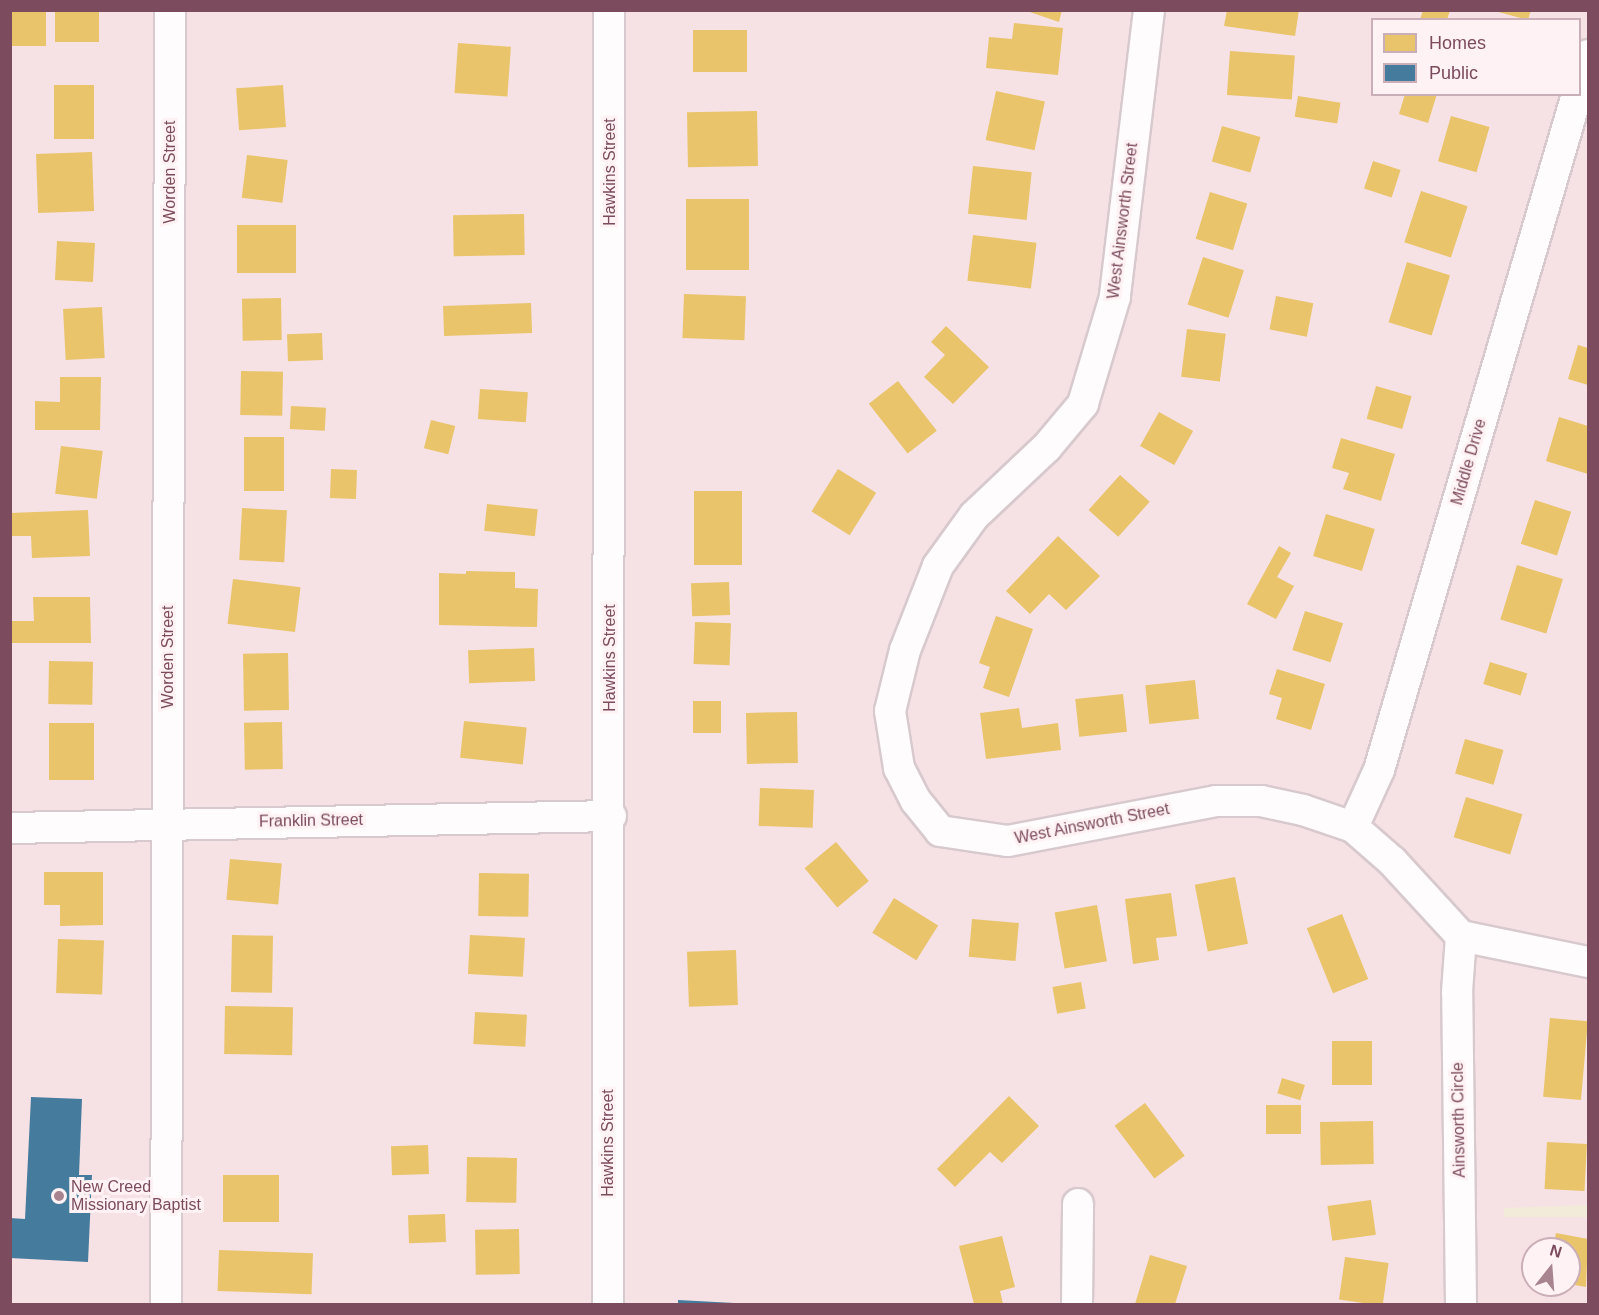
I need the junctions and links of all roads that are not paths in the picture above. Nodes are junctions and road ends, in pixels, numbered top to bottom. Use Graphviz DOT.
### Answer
graph roads {
  1 [pos="171,10"];
  2 [pos="609,10"];
  3 [pos="1149,10"];
  4 [pos="1588,54"];
  5 [pos="1581,81"];
  6 [pos="1576,96"];
  7 [pos="610,816"];
  8 [pos="167,823"];
  9 [pos="1353,827"];
  10 [pos="10,828"];
  11 [pos="1461,936"];
  12 [pos="1588,962"];
  13 [pos="1078,1204"];
  14 [pos="166,1305"];
  15 [pos="608,1305"];
  16 [pos="1077,1305"];
  17 [pos="1461,1305"];
  1 -- 8 [label="street, Worden Street"];
  2 -- 7 [label="street, Hawkins Street"];
  3 -- 9 [label="street, West Ainsworth Street"];
  4 -- 5 [label="street"];
  6 -- 9 [label="street, Middle Drive"];
  7 -- 8 [label="street, Franklin Street"];
  7 -- 15 [label="street, Hawkins Street"];
  8 -- 10 [label="street, Franklin Street"];
  8 -- 14 [label="street, Worden Street"];
  9 -- 11 [label="street"];
  11 -- 12 [label="street"];
  11 -- 17 [label="street, Ainsworth Circle"];
  13 -- 16 [label="street"];
}
